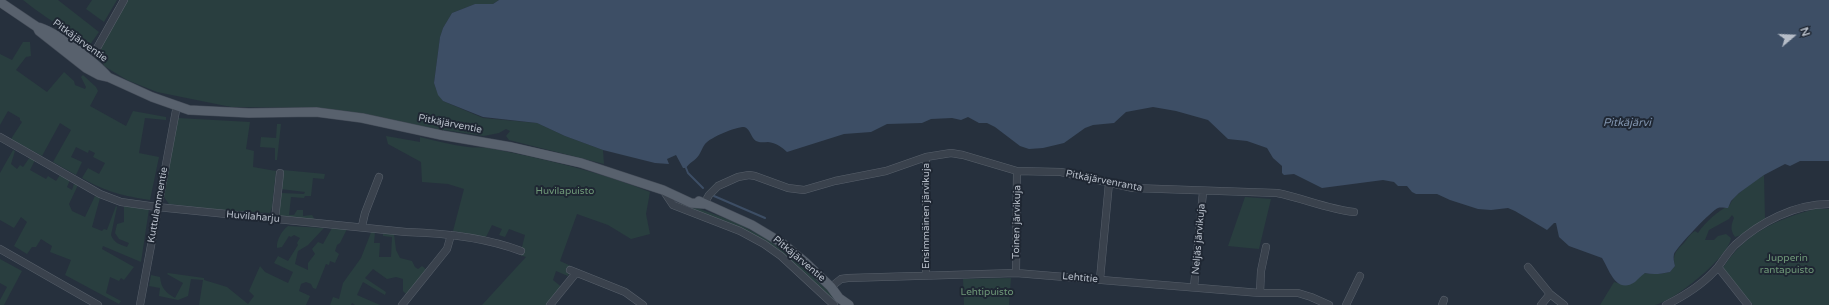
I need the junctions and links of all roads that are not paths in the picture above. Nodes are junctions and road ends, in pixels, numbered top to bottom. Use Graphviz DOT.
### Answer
graph roads {
  1 [pos="124,0"];
  2 [pos="0,2"];
  3 [pos="88,64"];
  4 [pos="177,105"];
  5 [pos="0,137"];
  6 [pos="926,157"];
  7 [pos="1017,171"];
  8 [pos="280,173"];
  9 [pos="379,177"];
  10 [pos="1109,182"];
  11 [pos="663,190"];
  12 [pos="1203,192"];
  13 [pos="704,204"];
  14 [pos="1829,204"];
  15 [pos="157,207"];
  16 [pos="1354,212"];
  17 [pos="275,219"];
  18 [pos="362,226"];
  19 [pos="451,235"];
  20 [pos="1266,247"];
  21 [pos="0,249"];
  22 [pos="521,251"];
  23 [pos="1528,267"];
  24 [pos="1718,267"];
  25 [pos="1016,273"];
  26 [pos="926,275"];
  27 [pos="1360,276"];
  28 [pos="1100,279"];
  29 [pos="831,287"];
  30 [pos="1194,287"];
  31 [pos="1260,293"];
  32 [pos="1550,294"];
  33 [pos="98,305"];
  34 [pos="140,305"];
  35 [pos="402,305"];
  36 [pos="550,305"];
  37 [pos="643,305"];
  38 [pos="834,305"];
  39 [pos="849,305"];
  40 [pos="853,305"];
  41 [pos="1329,305"];
  42 [pos="1346,305"];
  43 [pos="1541,305"];
  44 [pos="1564,305"];
  45 [pos="1666,305"];
  46 [pos="1748,305"];
  1 -- 3 [label="street"];
  2 -- 3 [label="main road, Pitkäjärventie"];
  3 -- 4 [label="main road, Pitkäjärventie"];
  4 -- 11 [label="main road, Pitkäjärventie"];
  4 -- 15 [label="street, Kuttulammentie"];
  5 -- 15 [label="street, Huvilaharju"];
  6 -- 7 [label="street, Pitkäjärvenranta"];
  6 -- 13 [label="street, Pitkäjärvenranta"];
  6 -- 26 [label="street, Ensimmäinen järvikuja"];
  7 -- 10 [label="street, Pitkäjärvenranta"];
  7 -- 25 [label="street, Toinen järvikuja"];
  8 -- 17 [label="street"];
  9 -- 18 [label="street"];
  10 -- 12 [label="street, Pitkäjärvenranta"];
  10 -- 28 [label="street"];
  11 -- 13 [label="main road, Pitkäjärventie"];
  11 -- 38 [label="street, Pitkäjärventie"];
  12 -- 16 [label="street, Pitkäjärvenranta"];
  12 -- 30 [label="street, Neljäs järvikuja"];
  13 -- 29 [label="main road, Pitkäjärventie"];
  14 -- 24 [label="street"];
  15 -- 17 [label="street, Huvilaharju"];
  15 -- 34 [label="street, Kuttulammentie"];
  17 -- 18 [label="street, Huvilaharju"];
  18 -- 19 [label="street, Huvilaharju"];
  19 -- 22 [label="street, Huvilaharju"];
  19 -- 35 [label="street"];
  20 -- 31 [label="street"];
  21 -- 33 [label="street"];
  23 -- 32 [label="street"];
  24 -- 45 [label="street"];
  24 -- 46 [label="street"];
  25 -- 26 [label="street, Lehtitie"];
  25 -- 28 [label="street, Lehtitie"];
  26 -- 29 [label="street, Lehtitie"];
  27 -- 42 [label="street"];
  28 -- 30 [label="street, Lehtitie"];
  29 -- 39 [label="main road, Pitkäjärventie"];
  29 -- 40 [label="main road, Pitkäjärventie"];
  30 -- 31 [label="street, Lehtitie"];
  31 -- 41 [label="street, Lehtitie"];
  32 -- 43 [label="street"];
  32 -- 44 [label="street"];
  36 -- 37 [label="street"];
}
